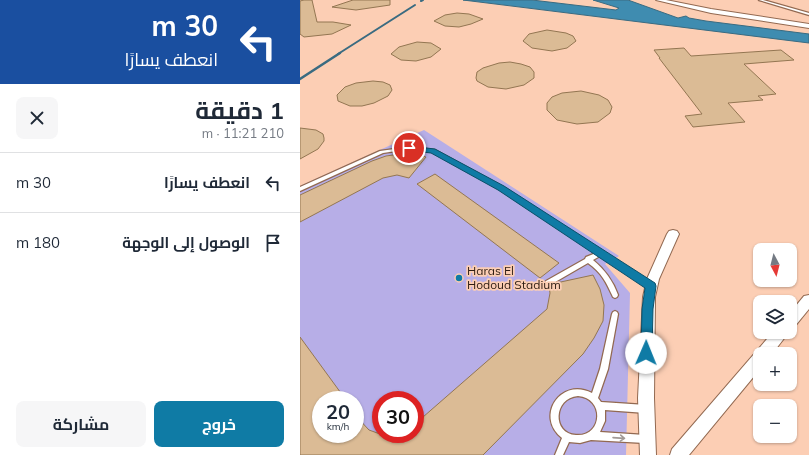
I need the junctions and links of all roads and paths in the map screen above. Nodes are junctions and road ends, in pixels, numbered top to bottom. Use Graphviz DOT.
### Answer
graph roads {
  1 [pos="659,0"];
  2 [pos="760,0"];
  3 [pos="809,14"];
  4 [pos="809,26"];
  5 [pos="300,189"];
  6 [pos="674,234"];
  7 [pos="600,253"];
  8 [pos="588,260"];
  9 [pos="548,283"];
  10 [pos="651,286"];
  11 [pos="615,295"];
  12 [pos="809,300"];
  13 [pos="615,314"];
  14 [pos="797,314"];
  15 [pos="776,339"];
  16 [pos="769,347"];
  17 [pos="753,366"];
  18 [pos="596,402"];
  19 [pos="646,409"];
  20 [pos="592,436"];
  21 [pos="567,437"];
  22 [pos="647,439"];
  23 [pos="559,455"];
  24 [pos="648,455"];
  25 [pos="678,455"];
  1 -- 4 [label="street"];
  2 -- 3 [label="lane"];
  5 -- 7 [label="lane"];
  6 -- 10 [label="street"];
  7 -- 8 [label="lane"];
  7 -- 10 [label="lane"];
  8 -- 9 [label="lane"];
  8 -- 11 [label="lane"];
  10 -- 19 [label="street"];
  12 -- 14 [label="street"];
  13 -- 18 [label="lane"];
  15 -- 16 [label="street"];
  17 -- 25 [label="street"];
  18 -- 19 [label="lane"];
  18 -- 20 [label="lane"];
  18 -- 21 [label="lane"];
  19 -- 22 [label="street"];
  20 -- 21 [label="lane"];
  20 -- 22 [label="lane, one-way"];
  21 -- 23 [label="lane"];
  22 -- 24 [label="street"];
}
